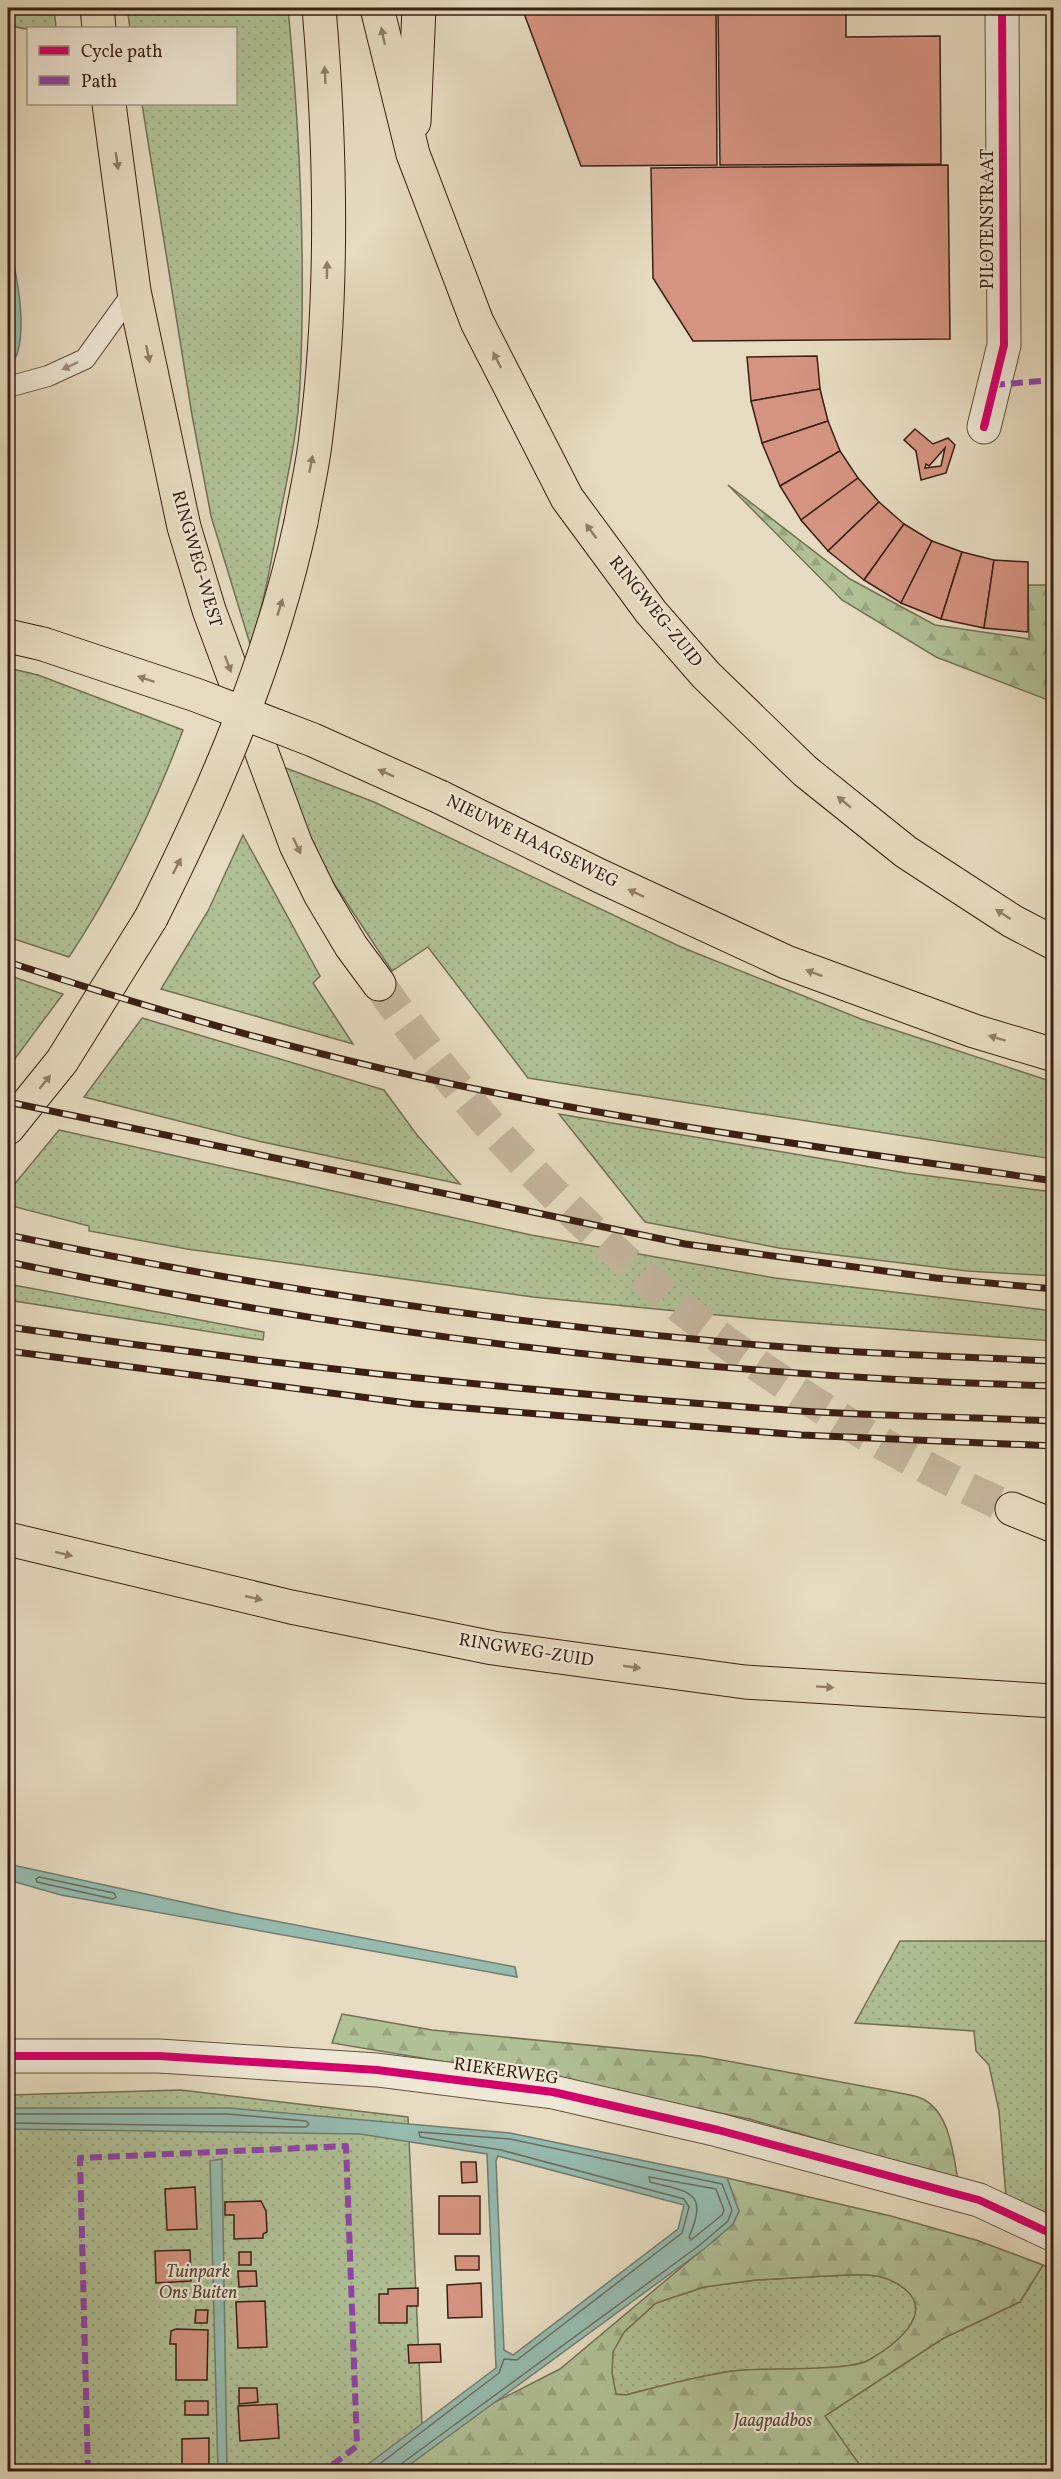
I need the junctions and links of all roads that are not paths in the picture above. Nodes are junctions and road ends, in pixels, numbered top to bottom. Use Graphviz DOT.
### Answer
graph roads {
  1 [pos="97,8"];
  2 [pos="320,8"];
  3 [pos="377,8"];
  4 [pos="419,8"];
  5 [pos="1002,8"];
  6 [pos="99,27"];
  7 [pos="109,105"];
  8 [pos="413,154"];
  9 [pos="134,291"];
  10 [pos="8,387"];
  11 [pos="984,427"];
  12 [pos="8,636"];
  13 [pos="1053,943"];
  14 [pos="379,984"];
  15 [pos="1053,1055"];
  16 [pos="8,1128"];
  17 [pos="1012,1509"];
  18 [pos="1053,1526"];
  19 [pos="8,1539"];
  20 [pos="1053,1701"];
  21 [pos="8,2056"];
  22 [pos="1053,2235"];
  1 -- 6 [label="highway"];
  16 -- 2 [label="highway, one-way, bridge"];
  8 -- 3 [label="highway, one-way"];
  4 -- 8 [label="highway"];
  5 -- 11 [label="street, PILOTENSTRAAT"];
  7 -- 9 [label="highway, RINGWEG-WEST, one-way"];
  13 -- 8 [label="highway, RINGWEG-ZUID, one-way"];
  9 -- 10 [label="lane, one-way"];
  9 -- 14 [label="highway, RINGWEG-WEST, one-way"];
  15 -- 12 [label="highway, NIEUWE HAAGSEWEG, one-way, bridge"];
  17 -- 18 [label="highway"];
  19 -- 20 [label="highway, RINGWEG-ZUID, one-way"];
  21 -- 22 [label="street, RIEKERWEG"];
}
